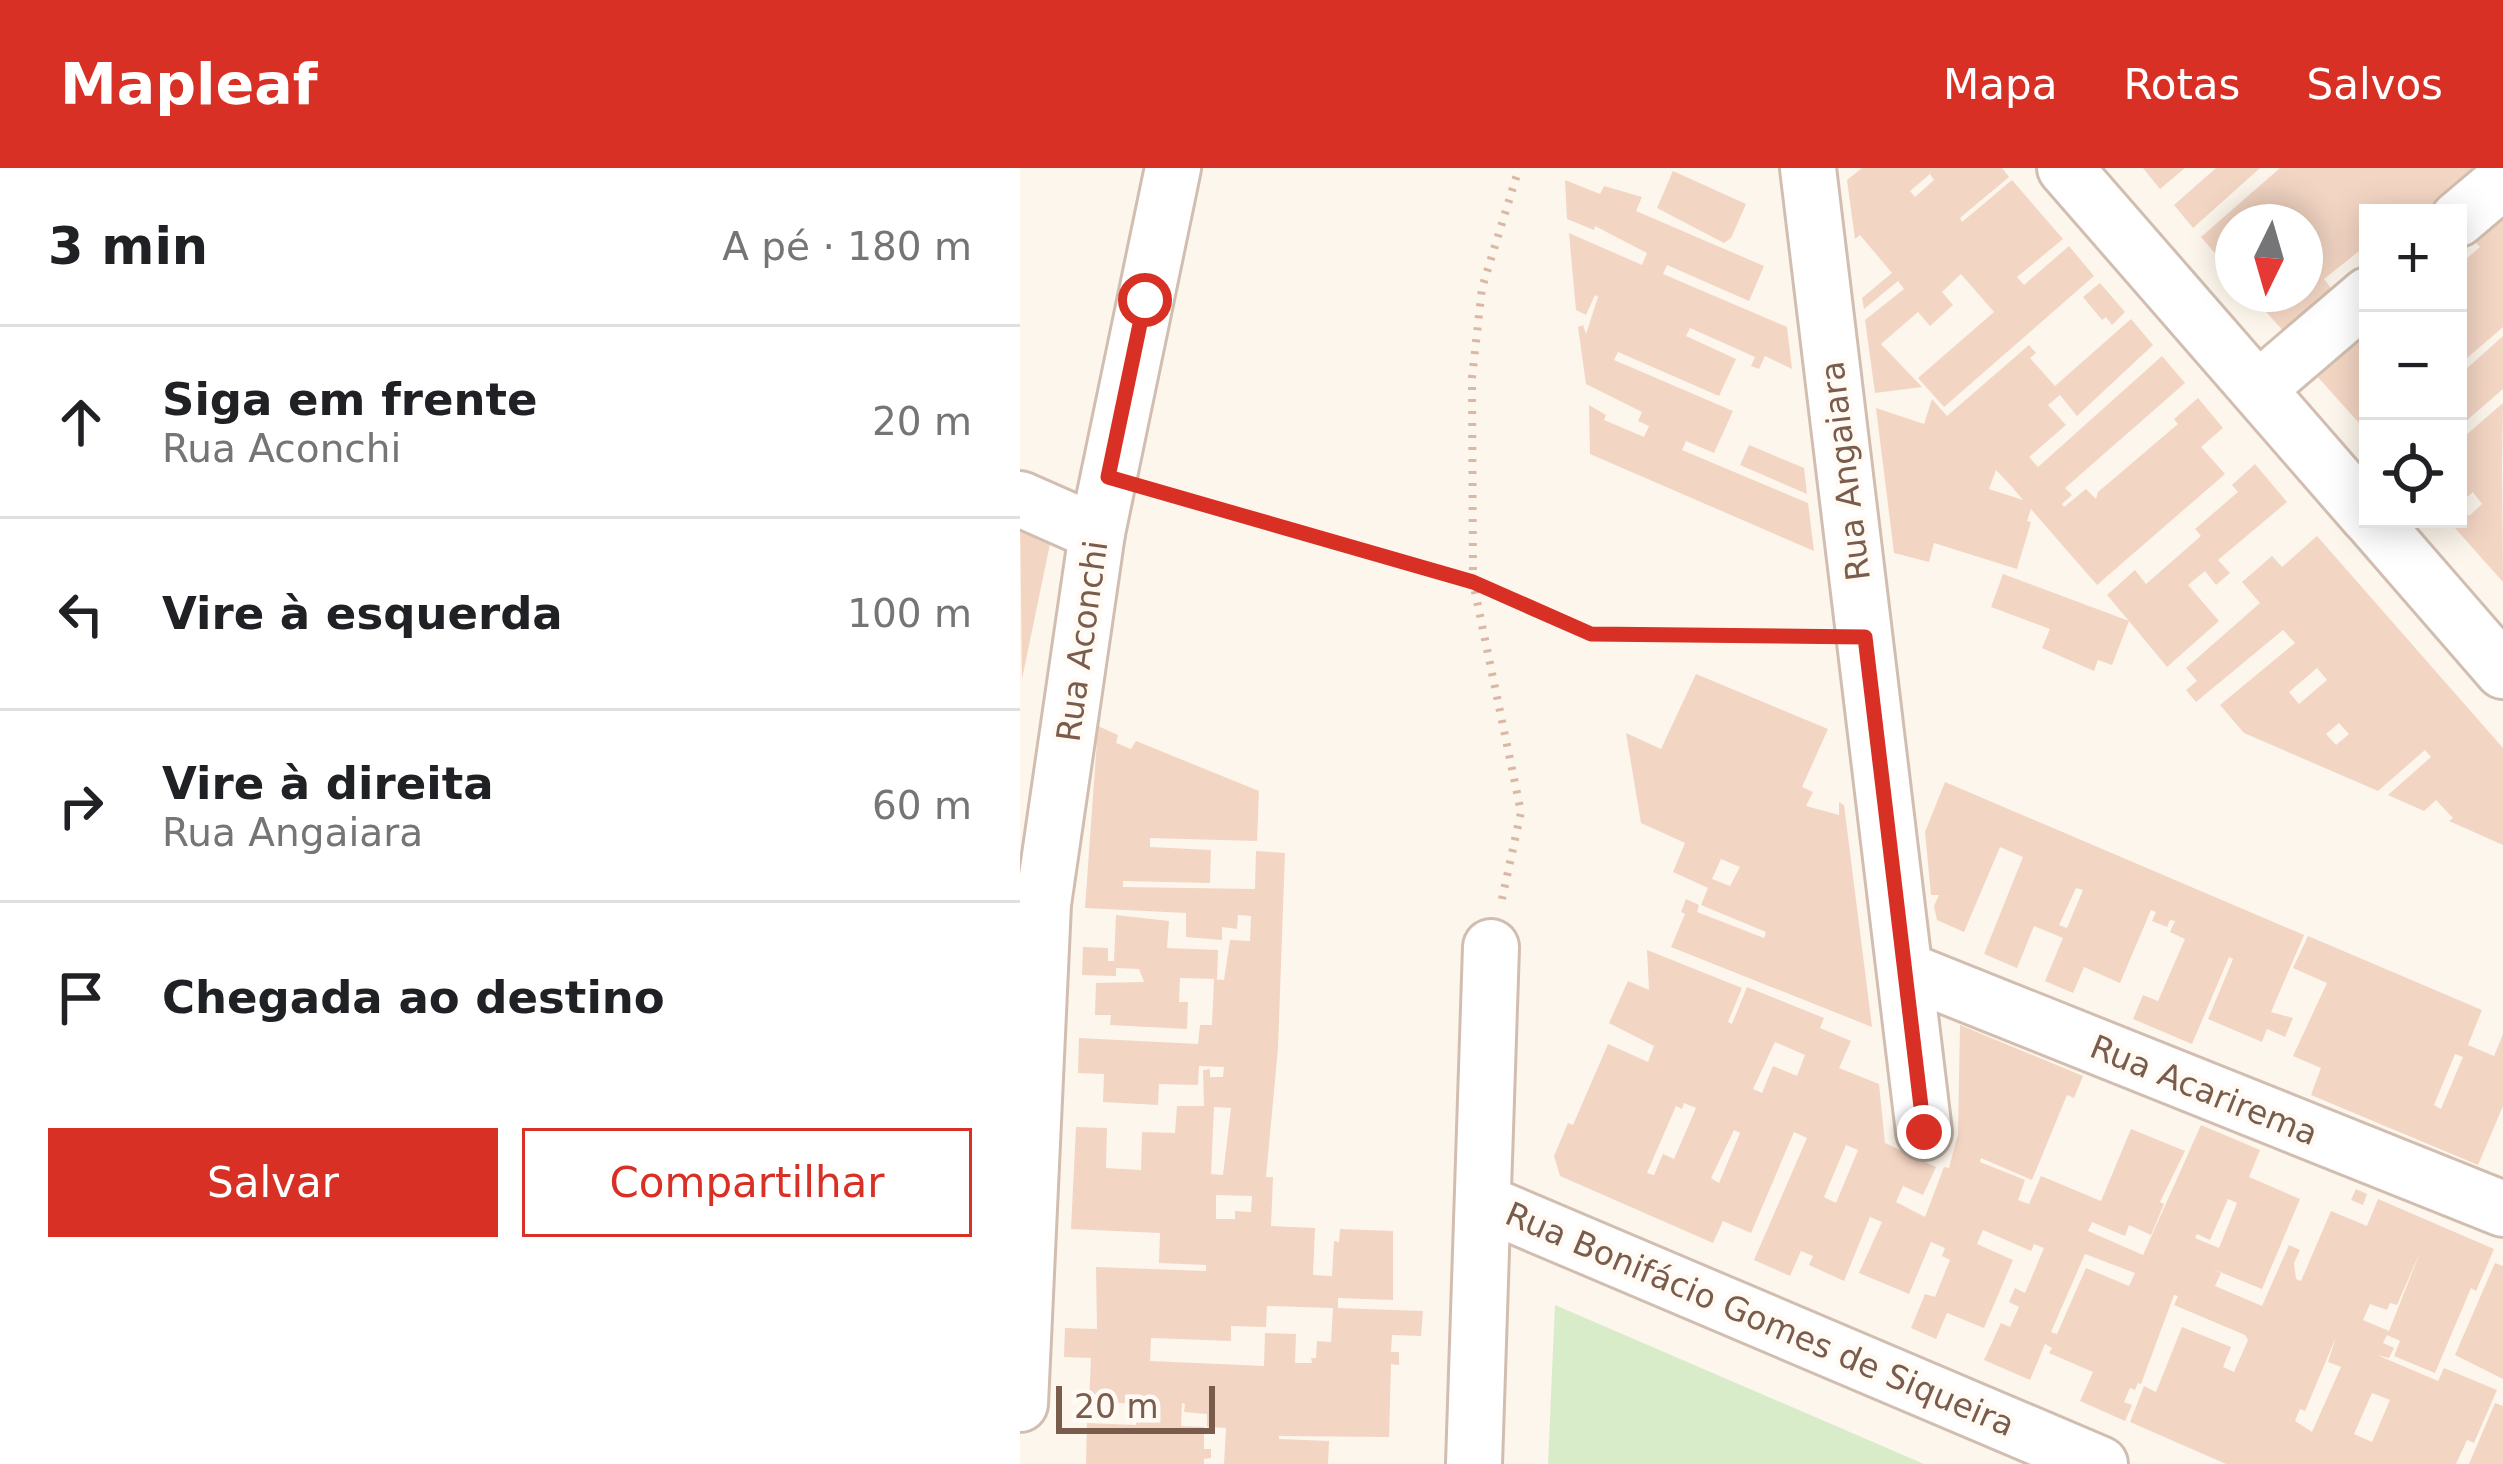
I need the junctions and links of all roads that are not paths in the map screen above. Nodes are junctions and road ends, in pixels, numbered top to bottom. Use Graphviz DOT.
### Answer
graph roads {
  1 [pos="1173,168"];
  2 [pos="1808,168"];
  3 [pos="2065,168"];
  4 [pos="2503,181"];
  5 [pos="2467,211"];
  6 [pos="2359,304"];
  7 [pos="2258,389"];
  8 [pos="1020,499"];
  9 [pos="2359,505"];
  10 [pos="2379,528"];
  11 [pos="1097,533"];
  12 [pos="2503,671"];
  13 [pos="1031,904"];
  14 [pos="1491,947"];
  15 [pos="1906,970"];
  16 [pos="1924,1132"];
  17 [pos="1486,1203"];
  18 [pos="2503,1209"];
  19 [pos="1021,1371"];
  20 [pos="2038,1453"];
  21 [pos="1474,1464"];
  22 [pos="2100,1464"];
  1 -- 11 [label="street, Rua Aconchi"];
  2 -- 15 [label="street, Rua Angaiara"];
  3 -- 7 [label="street"];
  4 -- 5 [label="street"];
  6 -- 7 [label="street"];
  7 -- 9 [label="street"];
  8 -- 11 [label="street"];
  10 -- 12 [label="street"];
  11 -- 13 [label="street, Rua Aconchi"];
  13 -- 19 [label="street, Rua Aconchi"];
  14 -- 17 [label="street"];
  15 -- 16 [label="street, Rua Angaiara"];
  15 -- 18 [label="street, Rua Acarirema"];
  17 -- 20 [label="street, Rua Bonifácio Gomes de Siqueira"];
  17 -- 21 [label="street"];
  20 -- 22 [label="street, Rua Bonifácio Gomes de Siqueira"];
}
